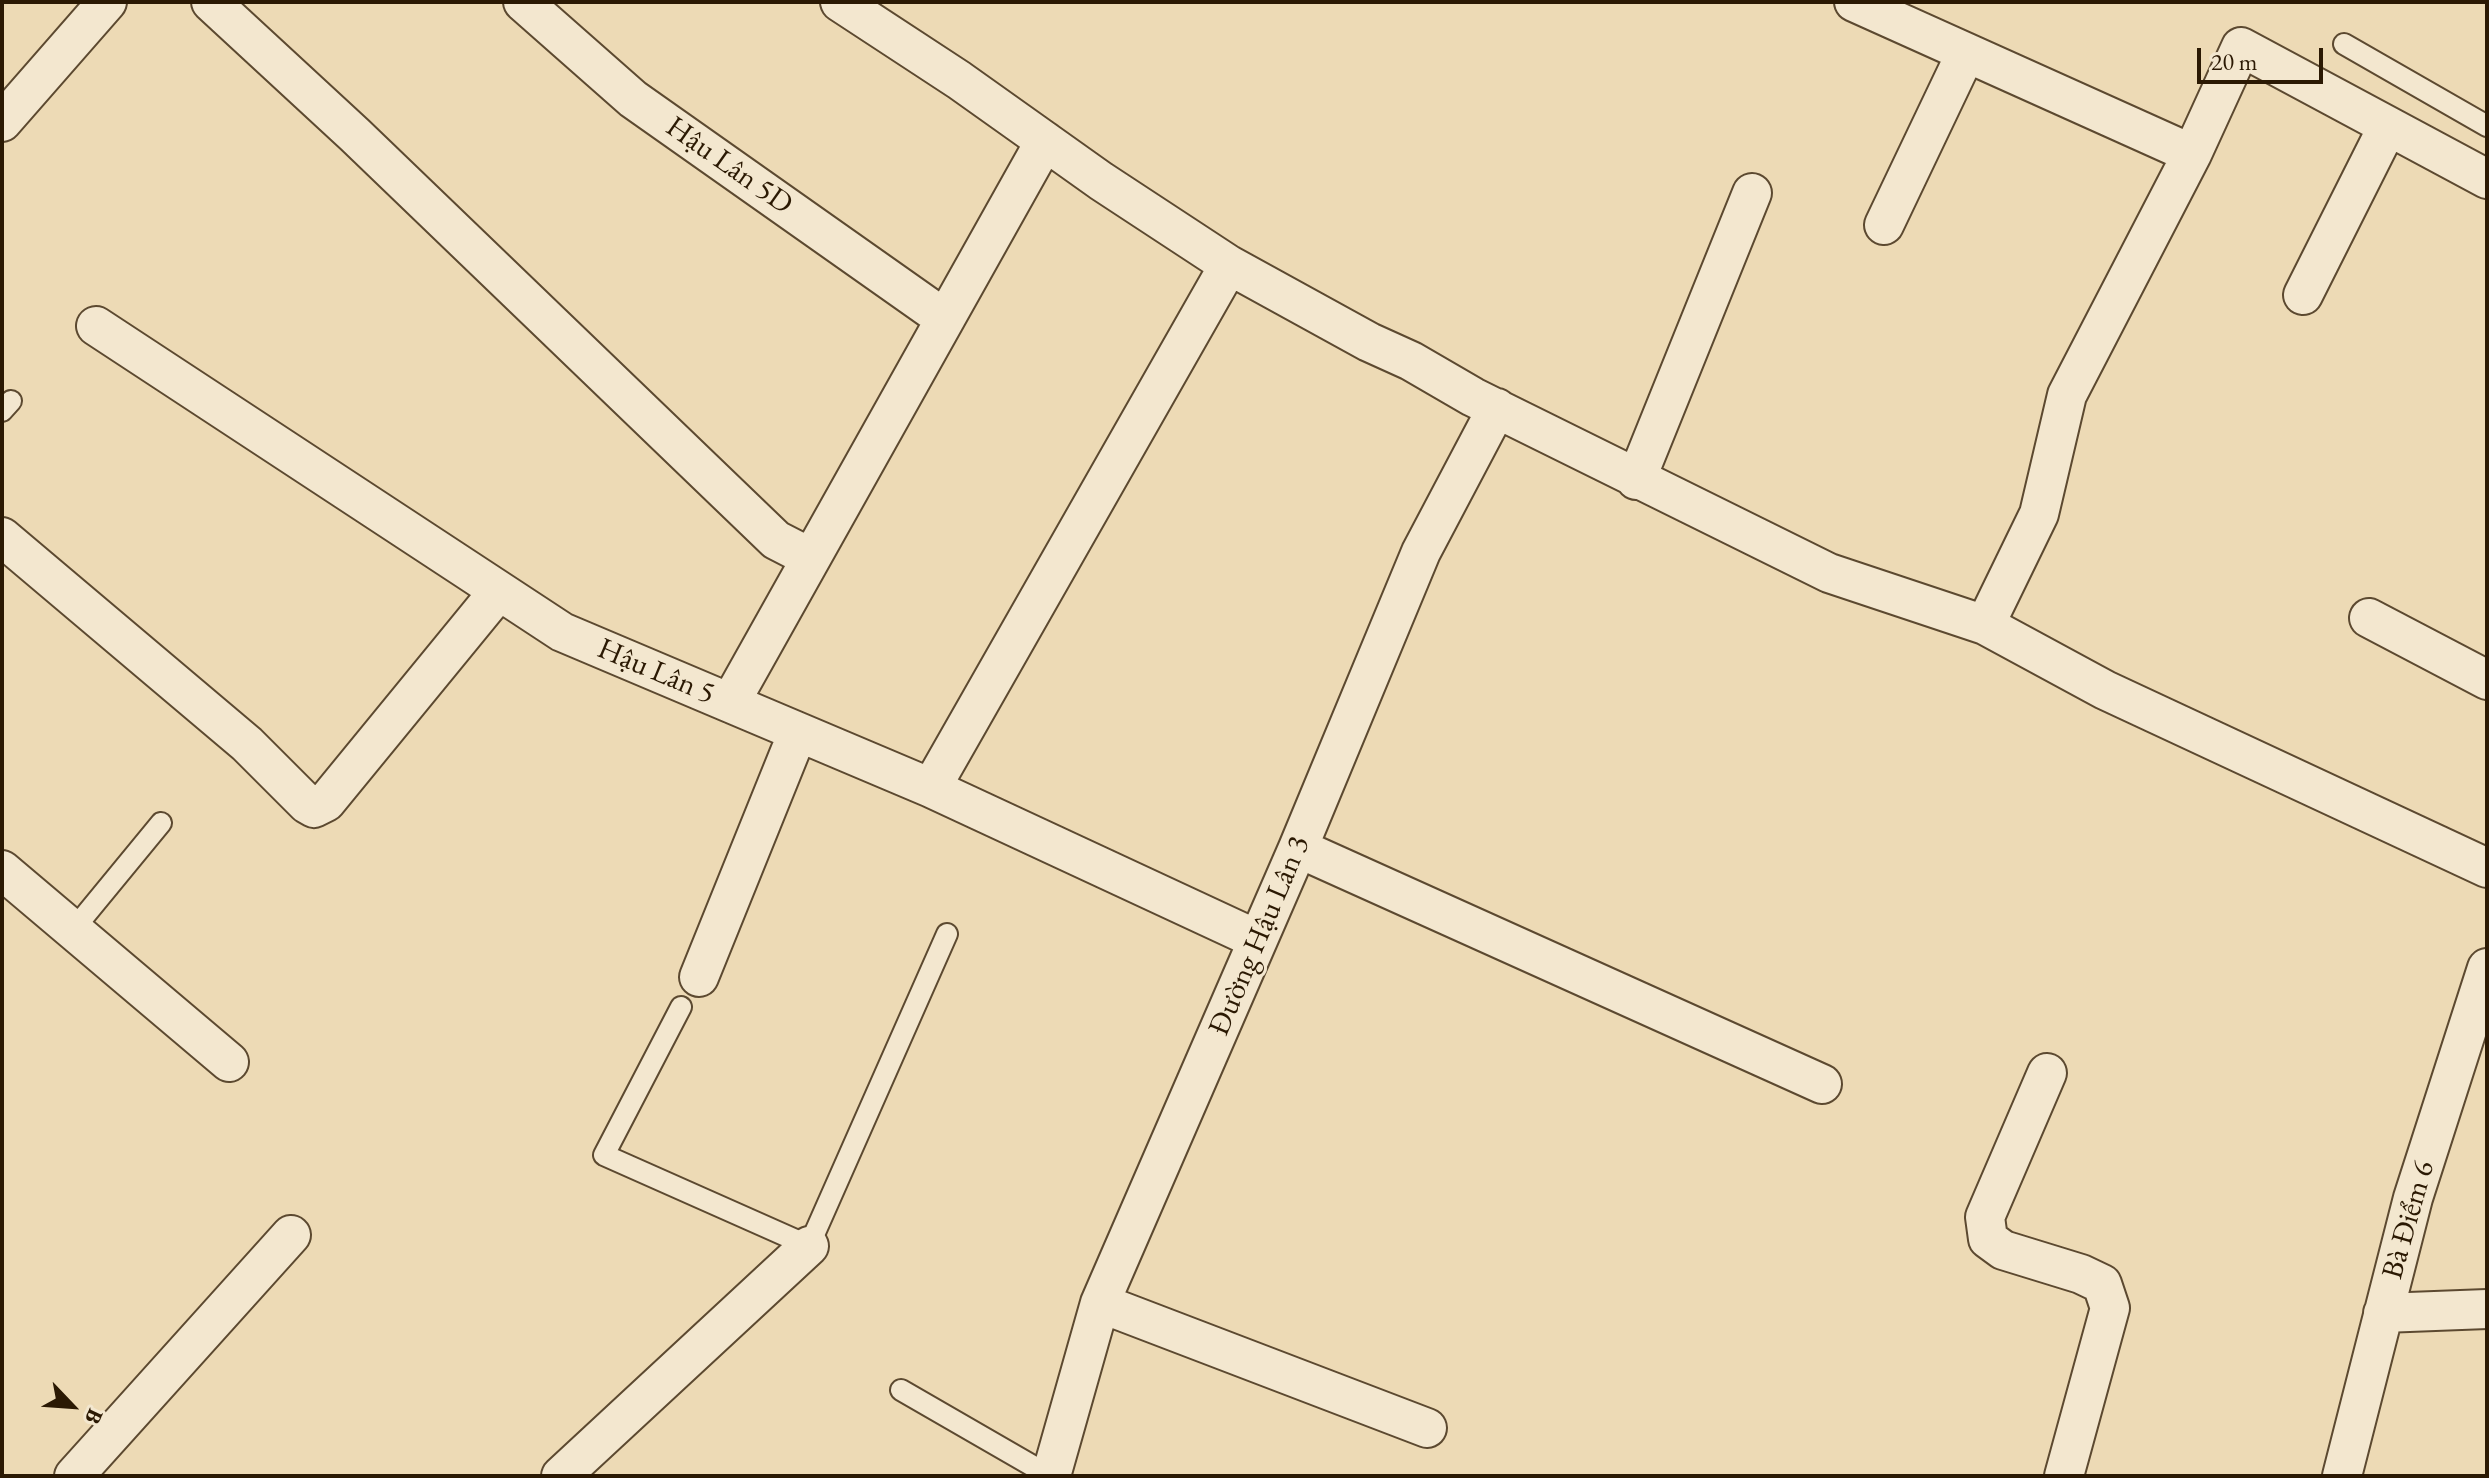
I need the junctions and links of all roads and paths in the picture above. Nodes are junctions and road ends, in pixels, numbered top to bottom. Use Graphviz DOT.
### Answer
graph roads {
  1 [pos="107,2"];
  2 [pos="211,2"];
  3 [pos="523,2"];
  4 [pos="840,2"];
  5 [pos="1854,2"];
  6 [pos="2344,44"];
  7 [pos="1966,53"];
  8 [pos="2,122"];
  9 [pos="2388,126"];
  10 [pos="2487,126"];
  11 [pos="1045,141"];
  12 [pos="2192,154"];
  13 [pos="2487,179"];
  14 [pos="1752,193"];
  15 [pos="1884,225"];
  16 [pos="1229,265"];
  17 [pos="2303,295"];
  18 [pos="945,319"];
  19 [pos="96,326"];
  20 [pos="1497,408"];
  21 [pos="1636,480"];
  22 [pos="2,537"];
  23 [pos="811,558"];
  24 [pos="498,592"];
  25 [pos="2369,618"];
  26 [pos="1985,625"];
  27 [pos="2487,680"];
  28 [pos="730,703"];
  29 [pos="798,732"];
  30 [pos="931,788"];
  31 [pos="161,823"];
  32 [pos="1298,848"];
  33 [pos="2487,868"];
  34 [pos="2,870"];
  35 [pos="73,930"];
  36 [pos="947,934"];
  37 [pos="1258,940"];
  38 [pos="2487,968"];
  39 [pos="690,992"];
  40 [pos="229,1062"];
  41 [pos="2047,1073"];
  42 [pos="1822,1084"];
  43 [pos="291,1235"];
  44 [pos="809,1246"];
  45 [pos="1100,1303"];
  46 [pos="2487,1309"];
  47 [pos="2383,1313"];
  48 [pos="901,1390"];
  49 [pos="1427,1428"];
  50 [pos="74,1476"];
  51 [pos="561,1476"];
  52 [pos="1050,1476"];
  53 [pos="2064,1476"];
  54 [pos="2342,1476"];
  1 -- 8 [label="street"];
  2 -- 23 [label="street"];
  3 -- 18 [label="street, Hậu Lân 5D"];
  4 -- 11 [label="street"];
  5 -- 7 [label="street"];
  6 -- 10 [label="lane"];
  7 -- 12 [label="street"];
  7 -- 15 [label="street"];
  9 -- 12 [label="street"];
  9 -- 13 [label="street"];
  9 -- 17 [label="street"];
  11 -- 16 [label="street"];
  11 -- 18 [label="street"];
  12 -- 26 [label="street"];
  14 -- 21 [label="street"];
  16 -- 20 [label="street"];
  16 -- 30 [label="street"];
  18 -- 23 [label="street"];
  19 -- 24 [label="street, Hậu Lân 5"];
  20 -- 21 [label="street"];
  20 -- 32 [label="street, Đường Hậu Lân 3"];
  21 -- 26 [label="street"];
  22 -- 24 [label="street"];
  23 -- 28 [label="street"];
  24 -- 28 [label="street, Hậu Lân 5"];
  25 -- 27 [label="street"];
  26 -- 33 [label="street"];
  28 -- 29 [label="street, Hậu Lân 5"];
  29 -- 30 [label="street, Hậu Lân 5"];
  29 -- 39 [label="street"];
  30 -- 37 [label="street, Hậu Lân 5"];
  31 -- 35 [label="lane"];
  32 -- 37 [label="street, Đường Hậu Lân 3"];
  32 -- 42 [label="street"];
  34 -- 35 [label="street"];
  35 -- 40 [label="street"];
  36 -- 44 [label="lane"];
  37 -- 45 [label="street, Đường Hậu Lân 3"];
  38 -- 47 [label="street, Bà Điểm 6"];
  39 -- 44 [label="lane"];
  41 -- 53 [label="street"];
  43 -- 50 [label="street"];
  44 -- 51 [label="street"];
  45 -- 49 [label="street"];
  45 -- 52 [label="street, Đường Hậu Lân 3"];
  46 -- 47 [label="street"];
  47 -- 54 [label="street, Bà Điểm 6"];
  48 -- 52 [label="lane"];
}
